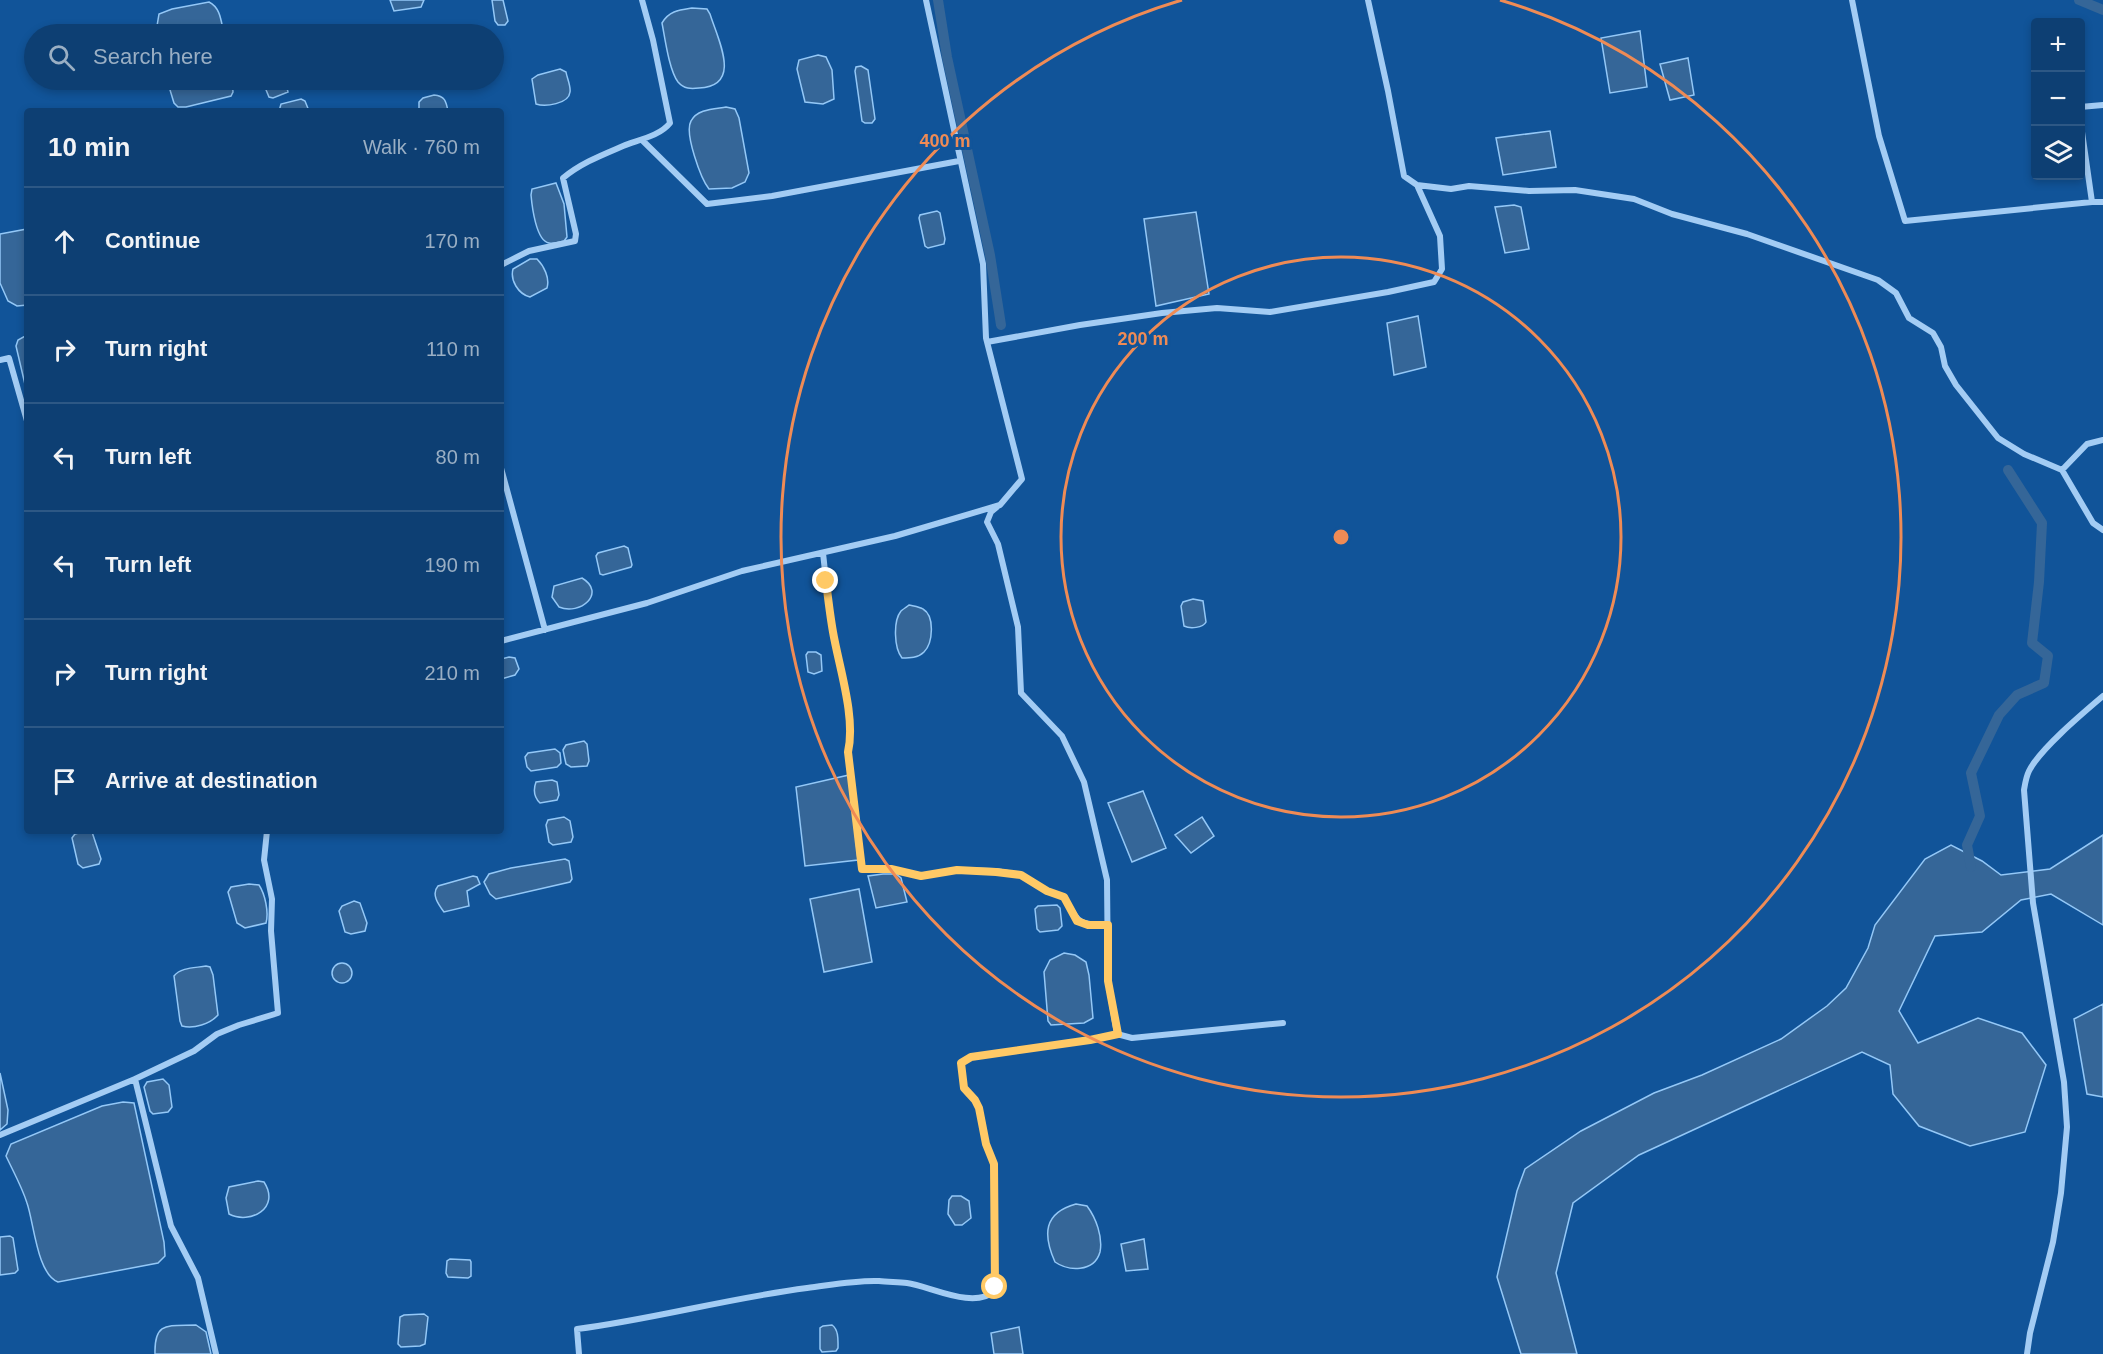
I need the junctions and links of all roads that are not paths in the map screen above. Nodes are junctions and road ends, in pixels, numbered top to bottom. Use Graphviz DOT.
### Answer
graph roads {
  1 [pos="642,0"];
  2 [pos="926,0"];
  3 [pos="1368,0"];
  4 [pos="1852,0"];
  5 [pos="2103,105"];
  6 [pos="2085,107"];
  7 [pos="2081,126"];
  8 [pos="642,140"];
  9 [pos="959,161"];
  10 [pos="1417,185"];
  11 [pos="2092,202"];
  12 [pos="2103,202"];
  13 [pos="504,264"];
  14 [pos="987,342"];
  15 [pos="0,360"];
  16 [pos="24,411"];
  17 [pos="2103,440"];
  18 [pos="2062,470"];
  19 [pos="504,479"];
  20 [pos="1000,505"];
  21 [pos="2103,530"];
  22 [pos="823,553"];
  23 [pos="545,630"];
  24 [pos="504,640"];
  25 [pos="2103,696"];
  26 [pos="267,834"];
  27 [pos="1108,925"];
  28 [pos="1283,1023"];
  29 [pos="1118,1034"];
  30 [pos="135,1079"];
  31 [pos="0,1135"];
  32 [pos="216,1354"];
  33 [pos="579,1354"];
  34 [pos="2027,1354"];
  1 -- 8 [label="street"];
  2 -- 9 [label="street"];
  3 -- 10 [label="street"];
  4 -- 11 [label="street"];
  5 -- 6 [label="street"];
  7 -- 11 [label="street"];
  8 -- 9 [label="street"];
  8 -- 13 [label="street"];
  9 -- 14 [label="street"];
  10 -- 14 [label="street"];
  10 -- 18 [label="street"];
  11 -- 12 [label="street"];
  14 -- 20 [label="street"];
  15 -- 16 [label="street"];
  17 -- 18 [label="street"];
  18 -- 21 [label="street"];
  19 -- 23 [label="street"];
  20 -- 22 [label="street"];
  20 -- 27 [label="street"];
  22 -- 23 [label="street"];
  22 -- 27 [label="street"];
  23 -- 24 [label="street"];
  25 -- 34 [label="street"];
  26 -- 30 [label="street"];
  27 -- 29 [label="street"];
  28 -- 29 [label="street"];
  29 -- 33 [label="street"];
  30 -- 31 [label="street"];
  30 -- 32 [label="street"];
}
